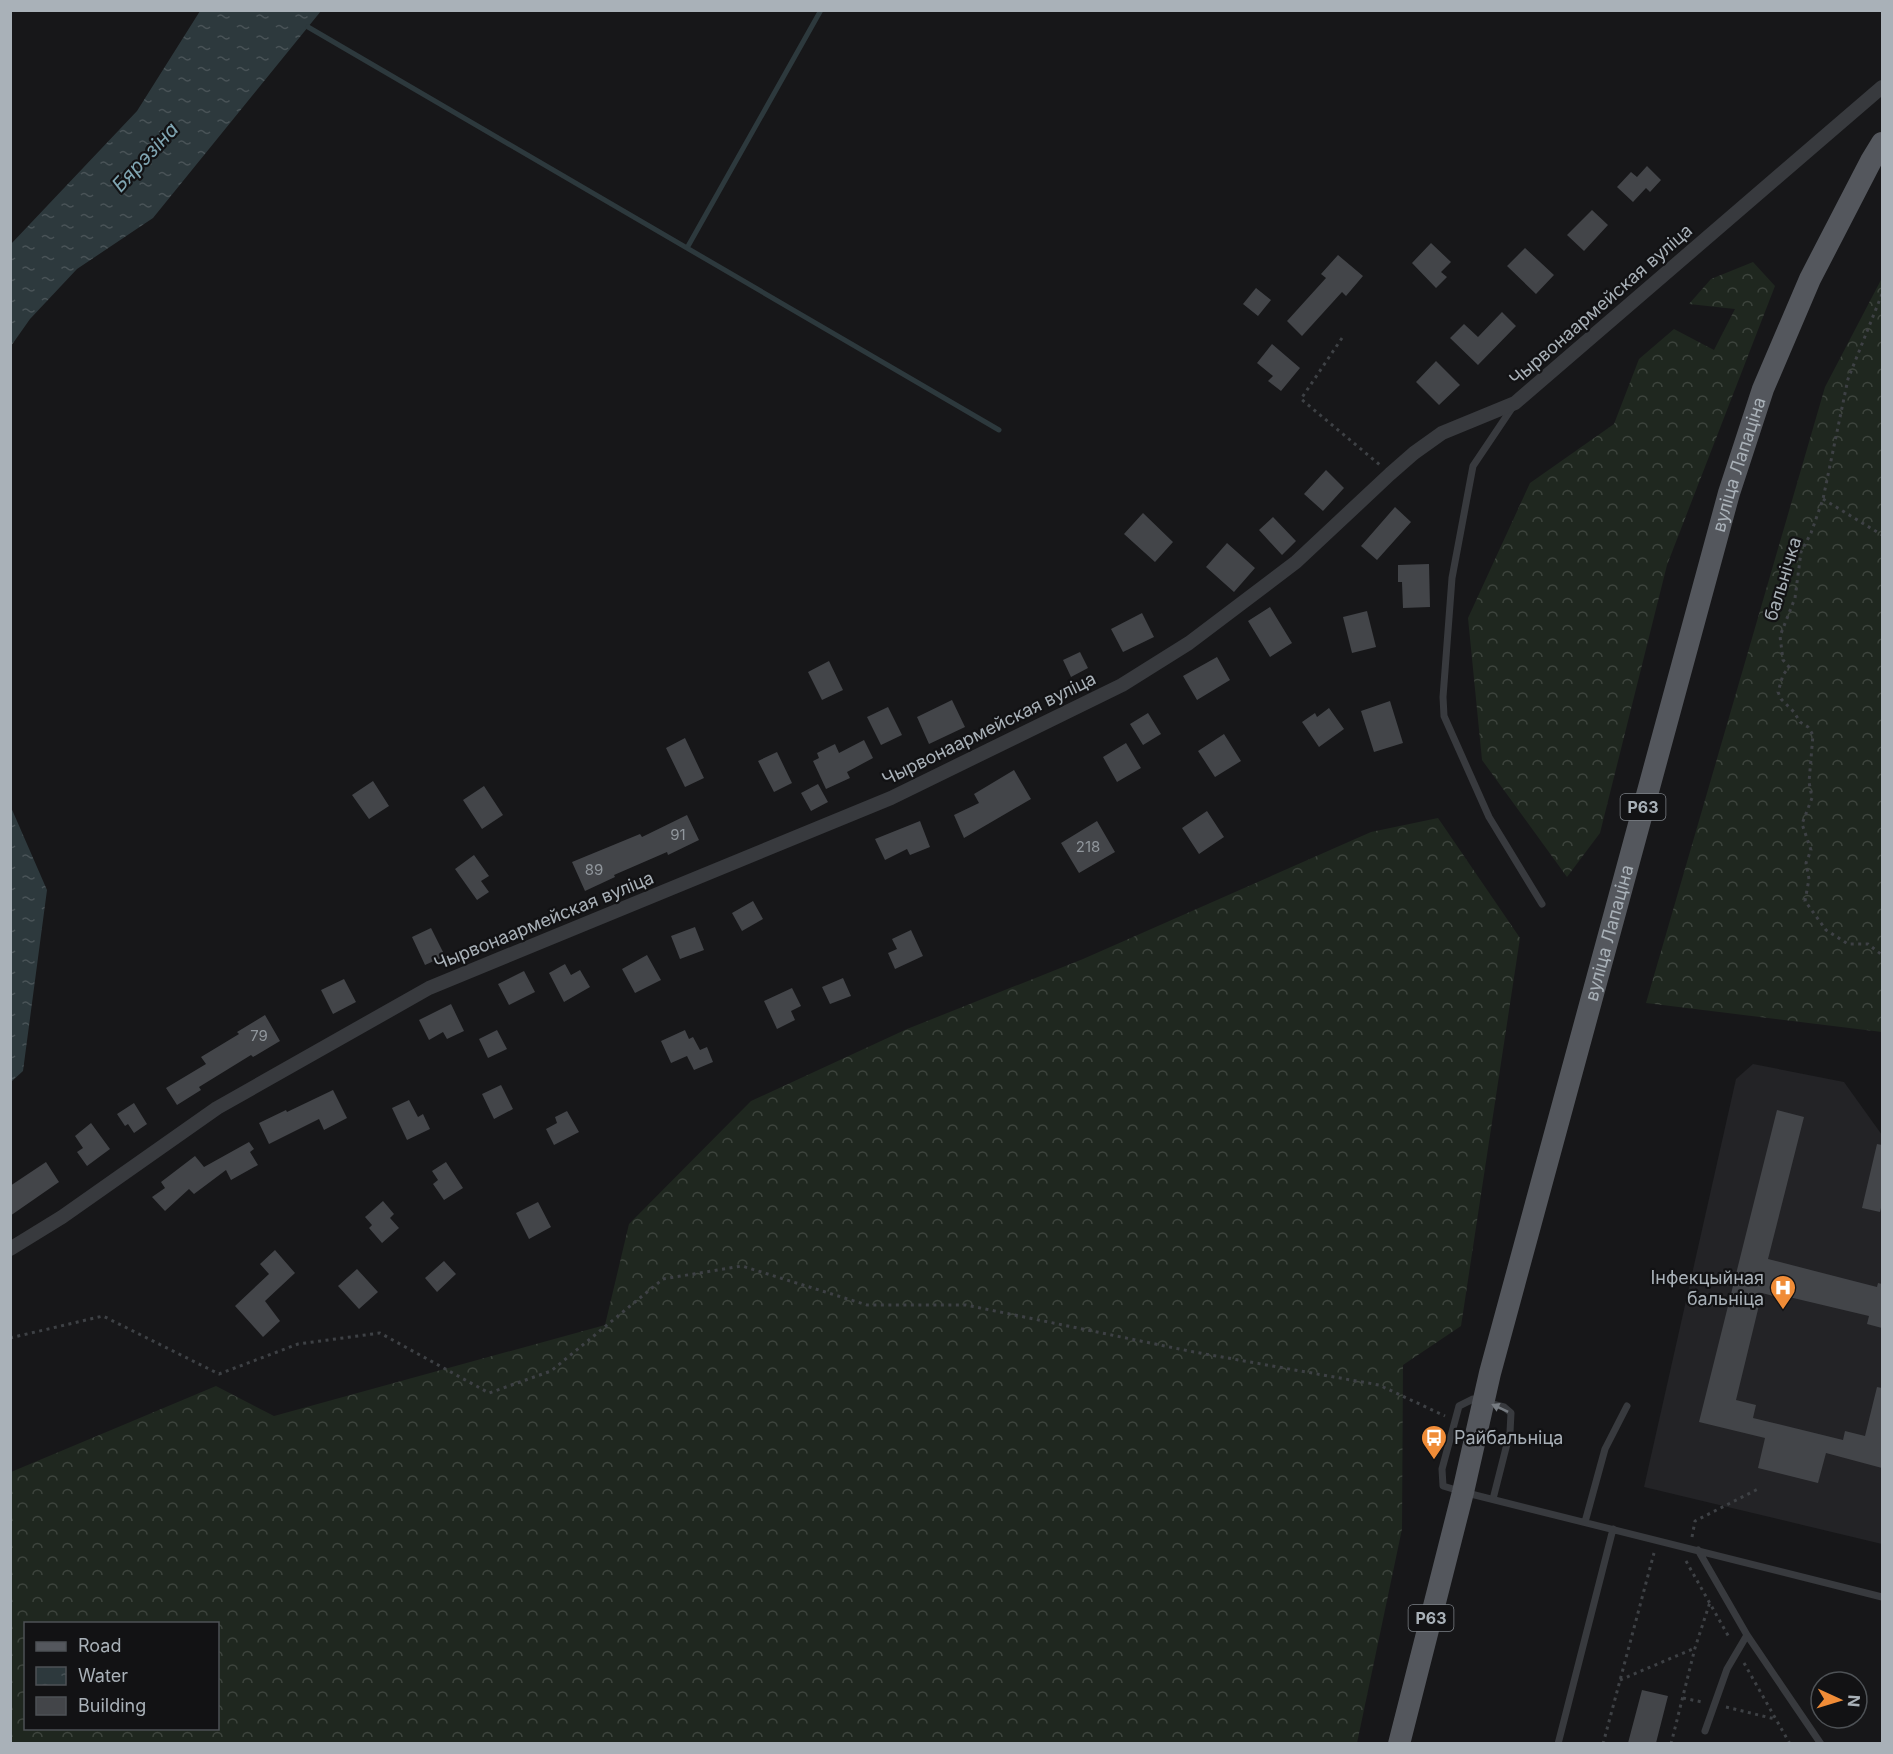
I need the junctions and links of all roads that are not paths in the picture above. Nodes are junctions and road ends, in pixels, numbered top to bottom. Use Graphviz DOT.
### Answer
graph roads {
  1 [pos="1882,87"];
  2 [pos="1882,143"];
  3 [pos="1515,403"];
  4 [pos="1542,904"];
  5 [pos="10,1249"];
  6 [pos="1483,1401"];
  7 [pos="1627,1406"];
  8 [pos="1463,1492"];
  9 [pos="1493,1499"];
  10 [pos="1585,1522"];
  11 [pos="1613,1529"];
  12 [pos="1698,1551"];
  13 [pos="1882,1597"];
  14 [pos="1747,1635"];
  15 [pos="1705,1731"];
  16 [pos="1399,1743"];
  17 [pos="1558,1743"];
  18 [pos="1821,1743"];
  1 -- 3 [label="street, Чырвонаармейская вуліца"];
  2 -- 6 [label="main road, вуліца Лапаціна / Р63"];
  3 -- 4 [label="lane"];
  3 -- 5 [label="street, Чырвонаармейская вуліца"];
  6 -- 8 [label="main road, вуліца Лапаціна / Р63"];
  6 -- 8 [label="lane"];
  9 -- 6 [label="lane, one-way"];
  7 -- 10 [label="lane"];
  8 -- 9 [label="lane"];
  8 -- 16 [label="main road, вуліца Лапаціна / Р63"];
  9 -- 10 [label="lane"];
  10 -- 11 [label="lane"];
  11 -- 12 [label="lane"];
  11 -- 17 [label="lane"];
  12 -- 13 [label="lane"];
  12 -- 14 [label="lane"];
  14 -- 15 [label="lane"];
  14 -- 18 [label="lane"];
}
